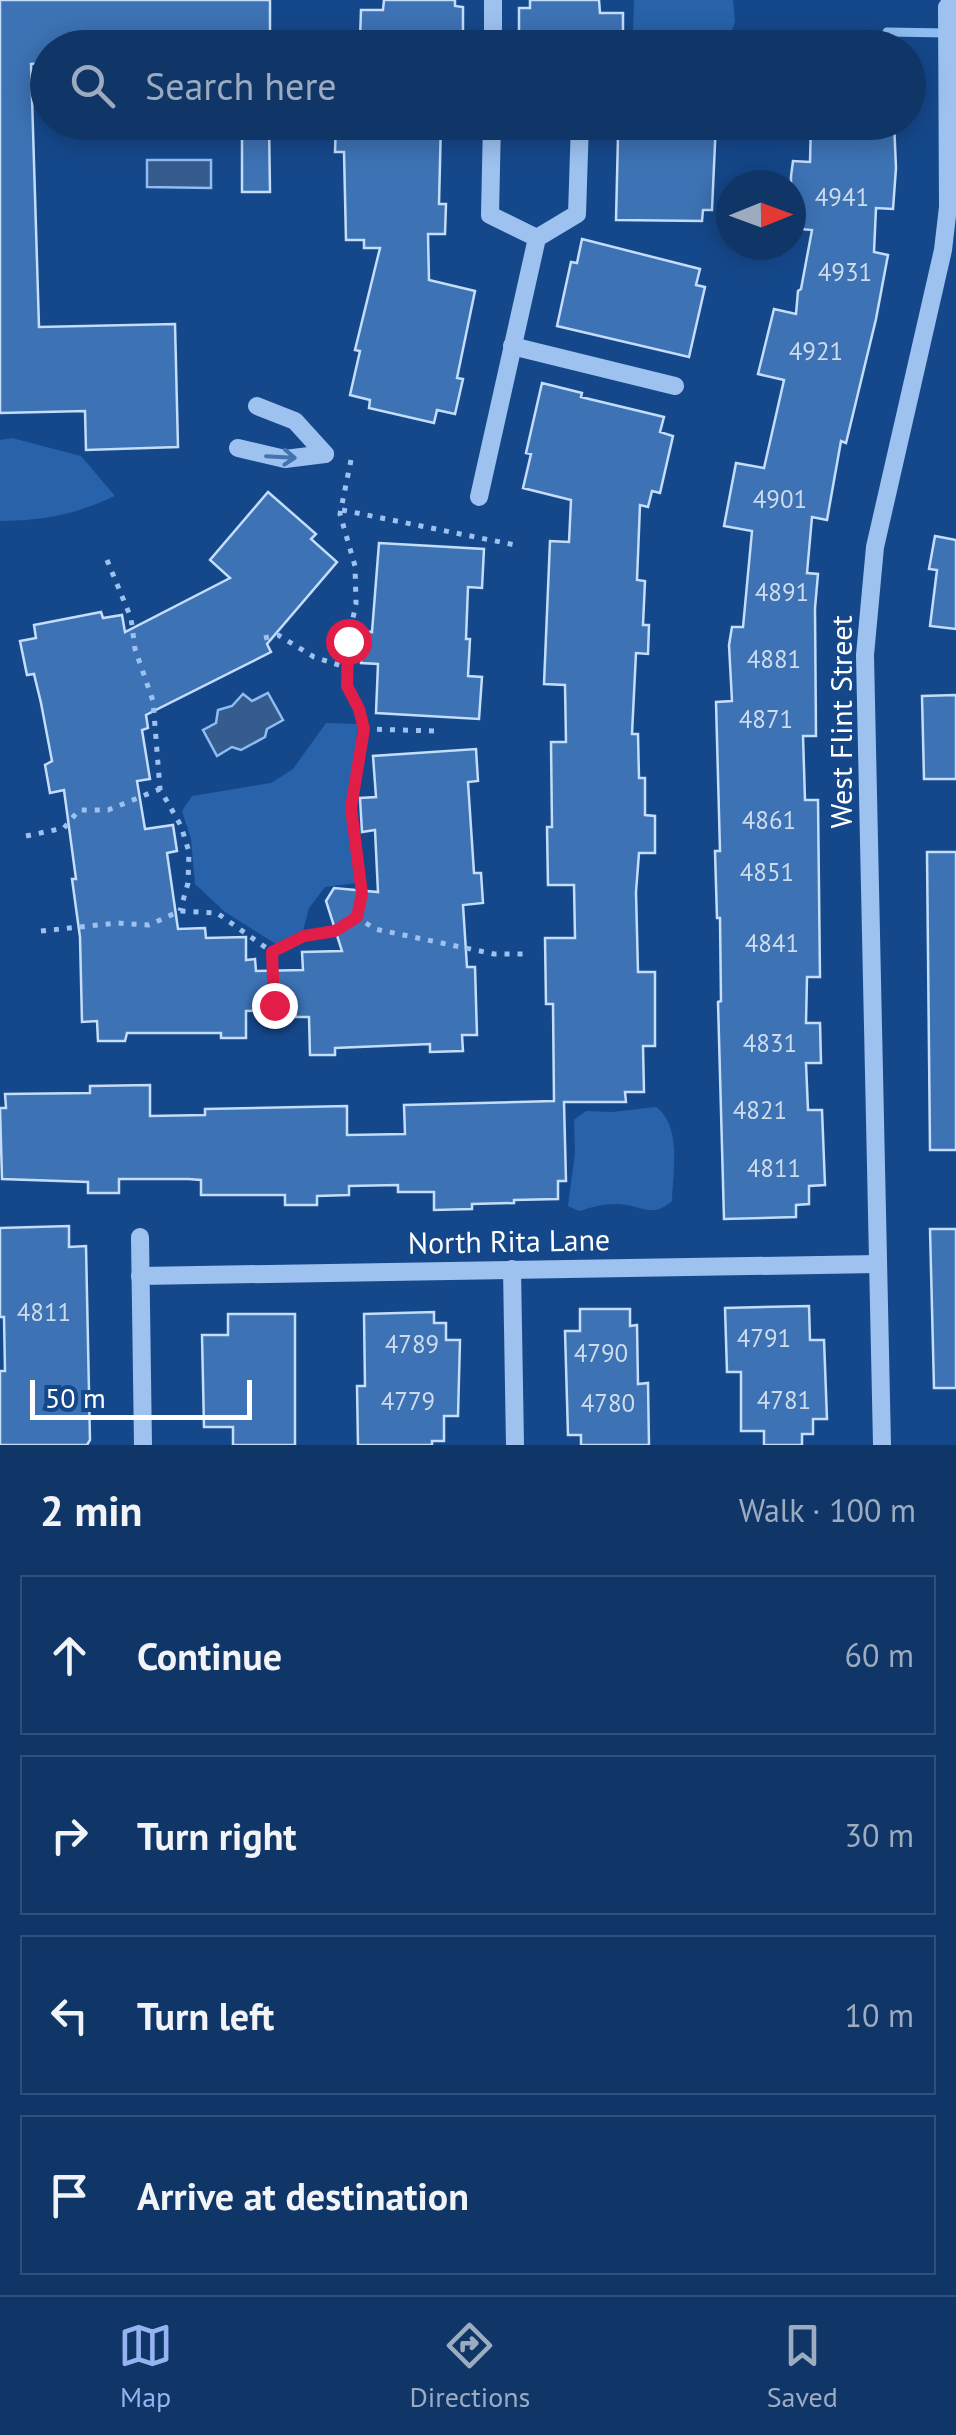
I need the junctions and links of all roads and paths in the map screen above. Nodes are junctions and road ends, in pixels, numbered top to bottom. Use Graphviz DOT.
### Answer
graph roads {
  1 [pos="494,0"];
  2 [pos="952,7"];
  3 [pos="494,30"];
  4 [pos="492,140"];
  5 [pos="579,140"];
  6 [pos="537,238"];
  7 [pos="512,346"];
  8 [pos="675,386"];
  9 [pos="257,406"];
  10 [pos="238,448"];
  11 [pos="351,460"];
  12 [pos="480,497"];
  13 [pos="340,510"];
  14 [pos="520,546"];
  15 [pos="107,560"];
  16 [pos="264,638"];
  17 [pos="345,667"];
  18 [pos="364,729"];
  19 [pos="436,730"];
  20 [pos="160,789"];
  21 [pos="26,836"];
  22 [pos="180,911"];
  23 [pos="357,917"];
  24 [pos="41,932"];
  25 [pos="272,952"];
  26 [pos="524,954"];
  27 [pos="274,1005"];
  28 [pos="140,1237"];
  29 [pos="878,1264"];
  30 [pos="512,1270"];
  31 [pos="140,1276"];
  32 [pos="143,1445"];
  33 [pos="515,1445"];
  34 [pos="882,1445"];
  1 -- 3 [label="street"];
  2 -- 29 [label="street, West Flint Street"];
  4 -- 6 [label="street"];
  5 -- 6 [label="street"];
  6 -- 7 [label="street"];
  7 -- 8 [label="street"];
  7 -- 12 [label="street"];
  10 -- 9 [label="street, one-way"];
  11 -- 13 [label="path"];
  13 -- 14 [label="path"];
  13 -- 17 [label="path"];
  15 -- 20 [label="path"];
  16 -- 17 [label="path"];
  17 -- 18 [label="path"];
  18 -- 19 [label="path"];
  18 -- 23 [label="path"];
  20 -- 21 [label="path"];
  20 -- 22 [label="path"];
  22 -- 24 [label="path"];
  22 -- 25 [label="path"];
  23 -- 25 [label="path"];
  23 -- 26 [label="path"];
  25 -- 27 [label="path"];
  28 -- 31 [label="street"];
  29 -- 30 [label="street, North Rita Lane"];
  29 -- 34 [label="street, West Flint Street"];
  30 -- 31 [label="street, North Rita Lane"];
  30 -- 33 [label="street"];
  31 -- 32 [label="street"];
}
